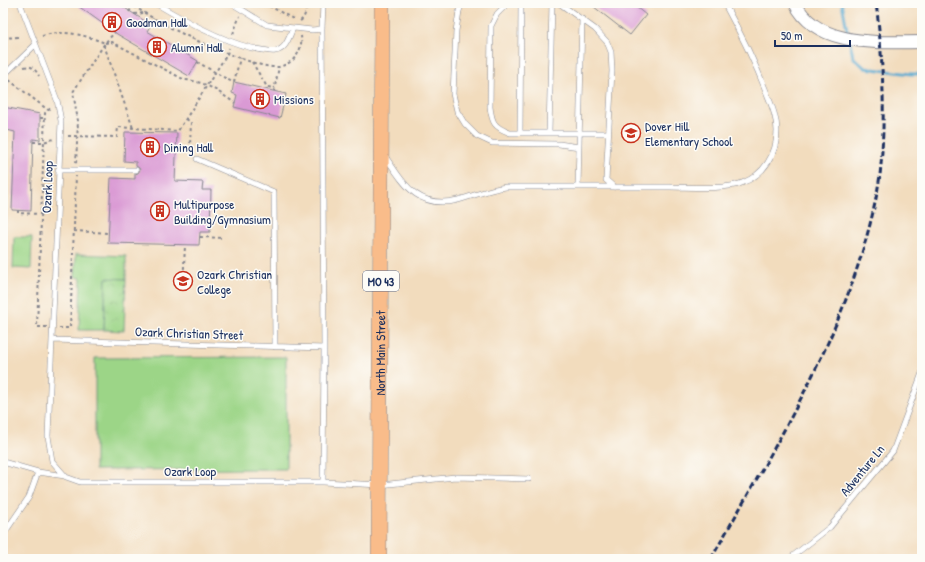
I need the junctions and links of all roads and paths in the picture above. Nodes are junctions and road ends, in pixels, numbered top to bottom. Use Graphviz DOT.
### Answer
graph roads {
  1 [pos="20,3"];
  2 [pos="129,3"];
  3 [pos="155,3"];
  4 [pos="231,3"];
  5 [pos="264,3"];
  6 [pos="324,3"];
  7 [pos="382,3"];
  8 [pos="462,3"];
  9 [pos="508,3"];
  10 [pos="521,3"];
  11 [pos="552,3"];
  12 [pos="559,3"];
  13 [pos="724,3"];
  14 [pos="795,3"];
  15 [pos="134,4"];
  16 [pos="244,11"];
  17 [pos="129,12"];
  18 [pos="145,13"];
  19 [pos="134,14"];
  20 [pos="153,18"];
  21 [pos="582,19"];
  22 [pos="300,21"];
  23 [pos="150,24"];
  24 [pos="292,28"];
  25 [pos="322,29"];
  26 [pos="115,32"];
  27 [pos="42,36"];
  28 [pos="18,37"];
  29 [pos="3,38"];
  30 [pos="231,42"];
  31 [pos="922,42"];
  32 [pos="104,44"];
  33 [pos="35,45"];
  34 [pos="240,58"];
  35 [pos="197,62"];
  36 [pos="252,62"];
  37 [pos="279,67"];
  38 [pos="21,69"];
  39 [pos="215,73"];
  40 [pos="3,76"];
  41 [pos="13,76"];
  42 [pos="41,79"];
  43 [pos="208,85"];
  44 [pos="275,88"];
  45 [pos="274,91"];
  46 [pos="49,101"];
  47 [pos="235,103"];
  48 [pos="48,110"];
  49 [pos="40,118"];
  50 [pos="44,118"];
  51 [pos="186,119"];
  52 [pos="133,128"];
  53 [pos="520,133"];
  54 [pos="549,133"];
  55 [pos="579,133"];
  56 [pos="608,133"];
  57 [pos="77,136"];
  58 [pos="33,142"];
  59 [pos="43,142"];
  60 [pos="579,147"];
  61 [pos="382,150"];
  62 [pos="198,159"];
  63 [pos="58,170"];
  64 [pos="76,170"];
  65 [pos="136,170"];
  66 [pos="578,187"];
  67 [pos="614,187"];
  68 [pos="18,210"];
  69 [pos="41,214"];
  70 [pos="74,231"];
  71 [pos="109,233"];
  72 [pos="200,237"];
  73 [pos="224,238"];
  74 [pos="185,245"];
  75 [pos="183,287"];
  76 [pos="53,328"];
  77 [pos="53,340"];
  78 [pos="275,347"];
  79 [pos="324,348"];
  80 [pos="922,373"];
  81 [pos="3,462"];
  82 [pos="38,472"];
  83 [pos="66,477"];
  84 [pos="529,479"];
  85 [pos="323,482"];
  86 [pos="380,485"];
  87 [pos="3,535"];
  88 [pos="379,559"];
  89 [pos="789,559"];
  1 -- 33 [label="lane, Ozark Loop"];
  2 -- 15 [label="path"];
  3 -- 30 [label="lane"];
  4 -- 16 [label="lane"];
  5 -- 22 [label="path"];
  6 -- 25 [label="lane"];
  7 -- 61 [label="main road, North Main Street / MO 43"];
  8 -- 60 [label="lane"];
  9 -- 53 [label="lane"];
  10 -- 53 [label="lane"];
  11 -- 54 [label="lane"];
  12 -- 21 [label="lane"];
  13 -- 67 [label="lane"];
  14 -- 31 [label="street"];
  15 -- 17 [label="path"];
  16 -- 24 [label="lane"];
  16 -- 30 [label="path"];
  18 -- 19 [label="path"];
  20 -- 23 [label="path"];
  21 -- 55 [label="lane"];
  21 -- 56 [label="lane"];
  24 -- 25 [label="lane"];
  24 -- 30 [label="lane"];
  25 -- 79 [label="lane"];
  26 -- 32 [label="path"];
  27 -- 32 [label="path"];
  28 -- 29 [label="path"];
  30 -- 39 [label="path"];
  32 -- 43 [label="path"];
  32 -- 52 [label="path"];
  32 -- 57 [label="path"];
  33 -- 40 [label="lane"];
  33 -- 63 [label="lane, Ozark Loop"];
  34 -- 39 [label="path"];
  35 -- 39 [label="path"];
  36 -- 44 [label="path"];
  37 -- 44 [label="path"];
  38 -- 42 [label="path"];
  39 -- 43 [label="path"];
  41 -- 48 [label="path"];
  43 -- 47 [label="path"];
  43 -- 51 [label="path"];
  44 -- 45 [label="path"];
  46 -- 48 [label="path"];
  48 -- 50 [label="path"];
  49 -- 50 [label="path"];
  50 -- 59 [label="path"];
  51 -- 52 [label="path"];
  51 -- 62 [label="path"];
  52 -- 57 [label="path"];
  53 -- 54 [label="lane"];
  54 -- 55 [label="lane"];
  55 -- 56 [label="lane"];
  55 -- 60 [label="lane"];
  56 -- 67 [label="lane"];
  57 -- 64 [label="path"];
  58 -- 59 [label="path"];
  59 -- 69 [label="path"];
  60 -- 66 [label="lane"];
  61 -- 66 [label="lane"];
  61 -- 86 [label="main road, North Main Street / MO 43"];
  62 -- 78 [label="lane"];
  63 -- 64 [label="lane"];
  63 -- 76 [label="lane, Ozark Loop"];
  64 -- 65 [label="lane"];
  64 -- 70 [label="path"];
  66 -- 67 [label="lane"];
  68 -- 69 [label="path"];
  69 -- 76 [label="path"];
  70 -- 71 [label="path"];
  70 -- 76 [label="path"];
  72 -- 73 [label="path"];
  74 -- 75 [label="path"];
  76 -- 77 [label="lane, Ozark Loop"];
  77 -- 78 [label="lane, Ozark Christian Street"];
  77 -- 83 [label="lane, Ozark Loop"];
  78 -- 79 [label="lane, Ozark Christian Street"];
  79 -- 85 [label="lane"];
  80 -- 89 [label="lane, Adventure Ln"];
  81 -- 82 [label="lane"];
  82 -- 83 [label="lane"];
  82 -- 87 [label="lane"];
  83 -- 85 [label="lane, Ozark Loop"];
  84 -- 86 [label="lane, Ozark Loop"];
  85 -- 86 [label="lane, Ozark Loop"];
  86 -- 88 [label="main road, North Main Street / MO 43"];
}
